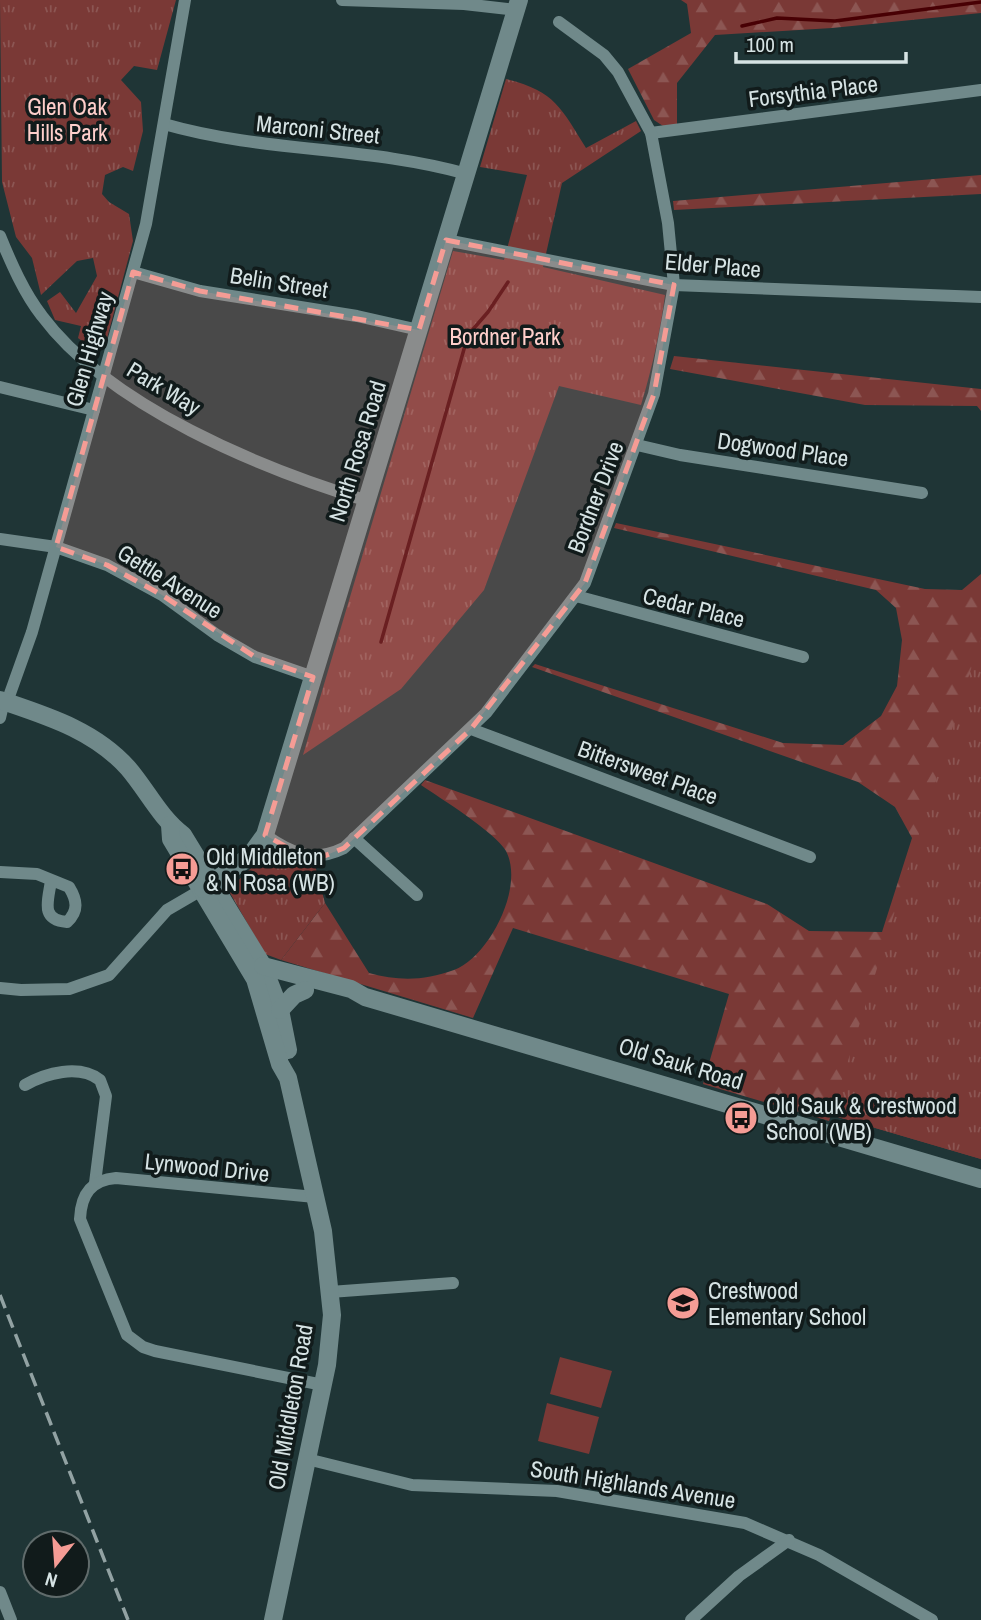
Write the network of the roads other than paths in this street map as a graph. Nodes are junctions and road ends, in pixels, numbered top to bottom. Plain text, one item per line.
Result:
1 (185, 0) edge
2 (342, 0) edge
3 (518, 5) edge
4 (559, 22) dead end
5 (981, 90) edge
6 (164, 124) junction
7 (650, 133) junction
8 (467, 174) junction
9 (0, 236) edge
10 (446, 240) junction
11 (133, 272) junction
12 (674, 285) junction
13 (981, 297) edge
14 (418, 330) junction
15 (103, 377) junction
16 (0, 387) edge
17 (94, 410) junction
18 (637, 445) junction
19 (922, 492) dead end
20 (368, 501) junction
21 (0, 539) edge
22 (55, 547) junction
23 (576, 596) junction
24 (803, 657) dead end
25 (313, 677) junction
26 (3, 705) edge
27 (471, 729) junction
28 (265, 835) junction
29 (354, 838) junction
30 (810, 857) dead end
31 (0, 872) edge
32 (51, 881) dead end
33 (208, 885) junction
34 (417, 895) dead end
35 (263, 975) junction
36 (0, 988) edge
37 (305, 990) junction
38 (365, 996) junction
39 (280, 1010) junction
40 (288, 1078) junction
41 (25, 1085) dead end
42 (981, 1180) edge
43 (96, 1183) junction
44 (315, 1197) junction
45 (453, 1283) dead end
46 (330, 1292) junction
47 (323, 1385) junction
48 (307, 1460) junction
49 (789, 1540) junction
50 (0, 1592) edge
51 (11, 1620) edge
52 (273, 1620) edge
53 (691, 1620) edge
54 (932, 1620) edge

1 - 6 street, Glen Highway
2 - 3 street
3 - 8 street, North Rosa Road
4 - 7 street, Bordner Drive
5 - 7 street, Forsythia Place
6 - 8 street, Marconi Street
6 - 11 street, Glen Highway
7 - 12 street, Bordner Drive
8 - 10 street, North Rosa Road
9 - 15 street, Park Way
10 - 12 street, Elder Place
10 - 14 street, North Rosa Road
11 - 14 street, Belin Street
11 - 15 street, Glen Highway
12 - 13 street, Elder Place
12 - 18 street, Bordner Drive
14 - 20 street, North Rosa Road
15 - 17 street, Glen Highway
15 - 20 street, Park Way
16 - 17 street
17 - 22 street, Glen Highway
18 - 19 street, Dogwood Place
18 - 23 street, Bordner Drive
20 - 25 street, North Rosa Road
21 - 22 street, Gettle Avenue
22 - 25 street, Gettle Avenue
22 - 26 street, Glen Highway
23 - 24 street, Cedar Place
23 - 27 street, Bordner Drive
25 - 28 street, North Rosa Road
26 - 33 street, Old Middleton Road
27 - 29 street, Bordner Drive
27 - 30 street, Bittersweet Place
28 - 29 street, Bordner Drive
28 - 33 street, North Rosa Road
29 - 34 street
31 - 32 street
33 - 35 street, Old Middleton Road
33 - 36 street
35 - 37 street, Old Sauk Road
35 - 38 street, Old Sauk Road
35 - 39 street, Old Middleton Road
35 - 40 street, Old Middleton Road
37 - 38 street, Old Sauk Road
37 - 39 street
38 - 42 street, Old Sauk Road
39 - 40 street, Old Middleton Road
40 - 44 street, Old Middleton Road
41 - 43 street
43 - 44 street, Lynwood Drive
43 - 47 street
44 - 46 street, Old Middleton Road
45 - 46 street
46 - 47 street, Old Middleton Road
47 - 48 street, Old Middleton Road
48 - 49 street, South Highlands Avenue
48 - 52 street, Old Middleton Road
49 - 53 street
49 - 54 street, South Highlands Avenue
50 - 51 street

